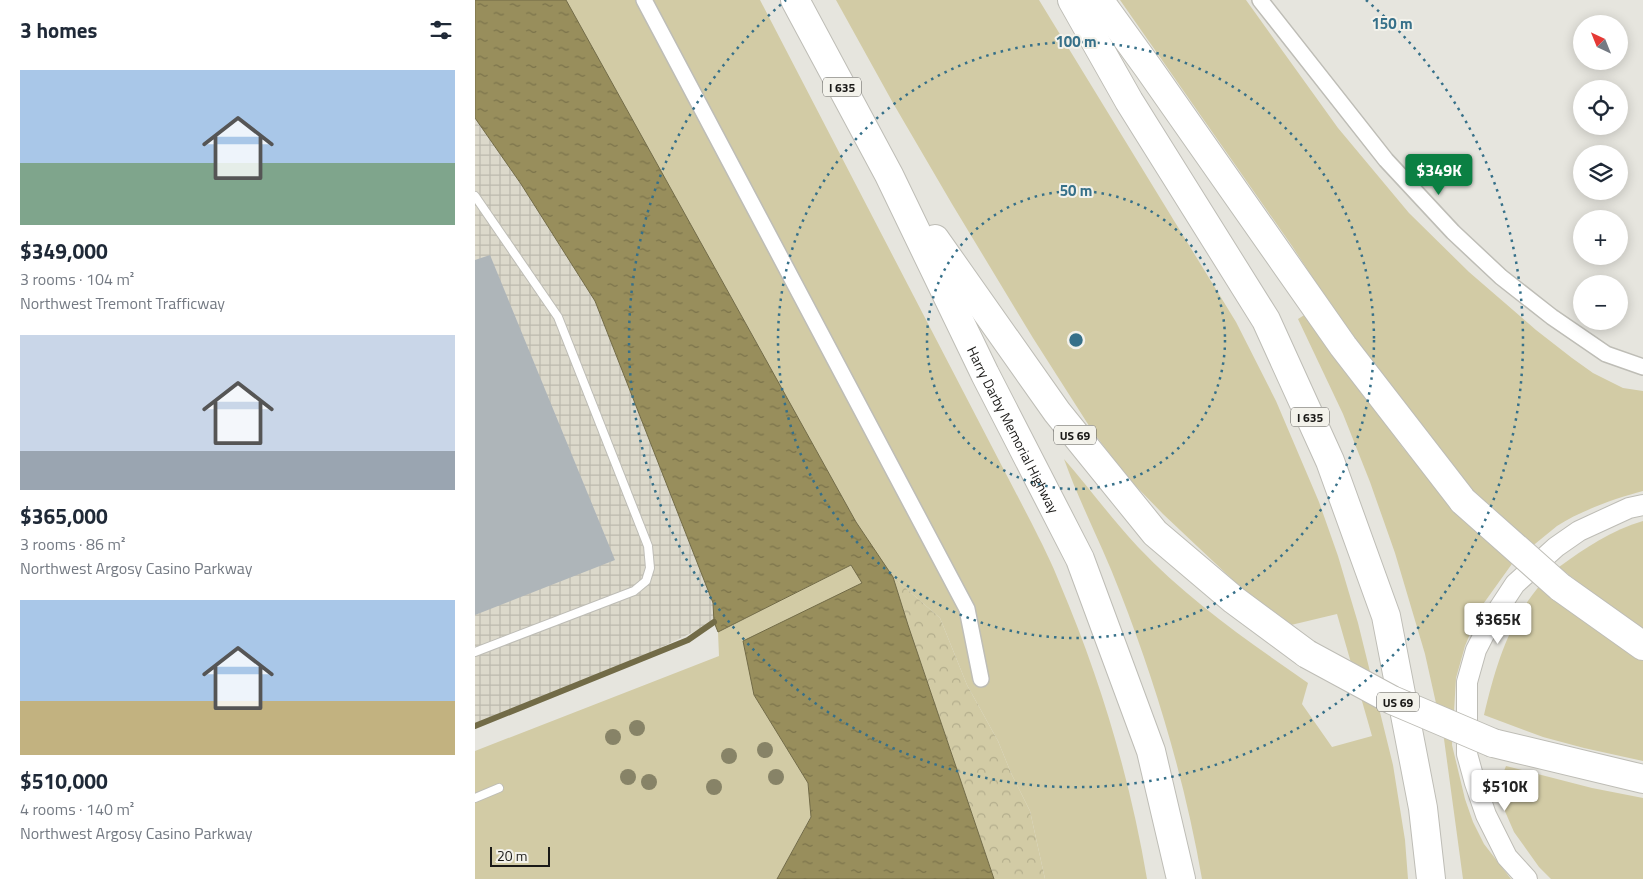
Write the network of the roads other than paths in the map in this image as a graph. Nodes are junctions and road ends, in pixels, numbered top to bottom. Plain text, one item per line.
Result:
1 (644, 0) edge
2 (795, 0) edge
3 (1072, 0) edge
4 (1099, 0) edge
5 (1260, 0) edge
6 (889, 175) junction
7 (475, 196) edge
8 (1643, 367) edge
9 (1643, 505) edge
10 (1643, 646) edge
11 (475, 652) edge
12 (981, 679) dead end
13 (1643, 779) edge
14 (499, 788) dead end
15 (475, 798) edge
16 (1181, 879) edge
17 (1431, 879) edge
18 (1527, 879) edge

1 - 12 street
2 - 6 highway, Harry Darby Memorial Highway / I 635
3 - 17 highway, I 635
4 - 10 highway, bridge
5 - 8 street
6 - 13 highway, US 69, bridge
6 - 16 highway, Harry Darby Memorial Highway / I 635
7 - 11 lane
9 - 18 street
14 - 15 lane

